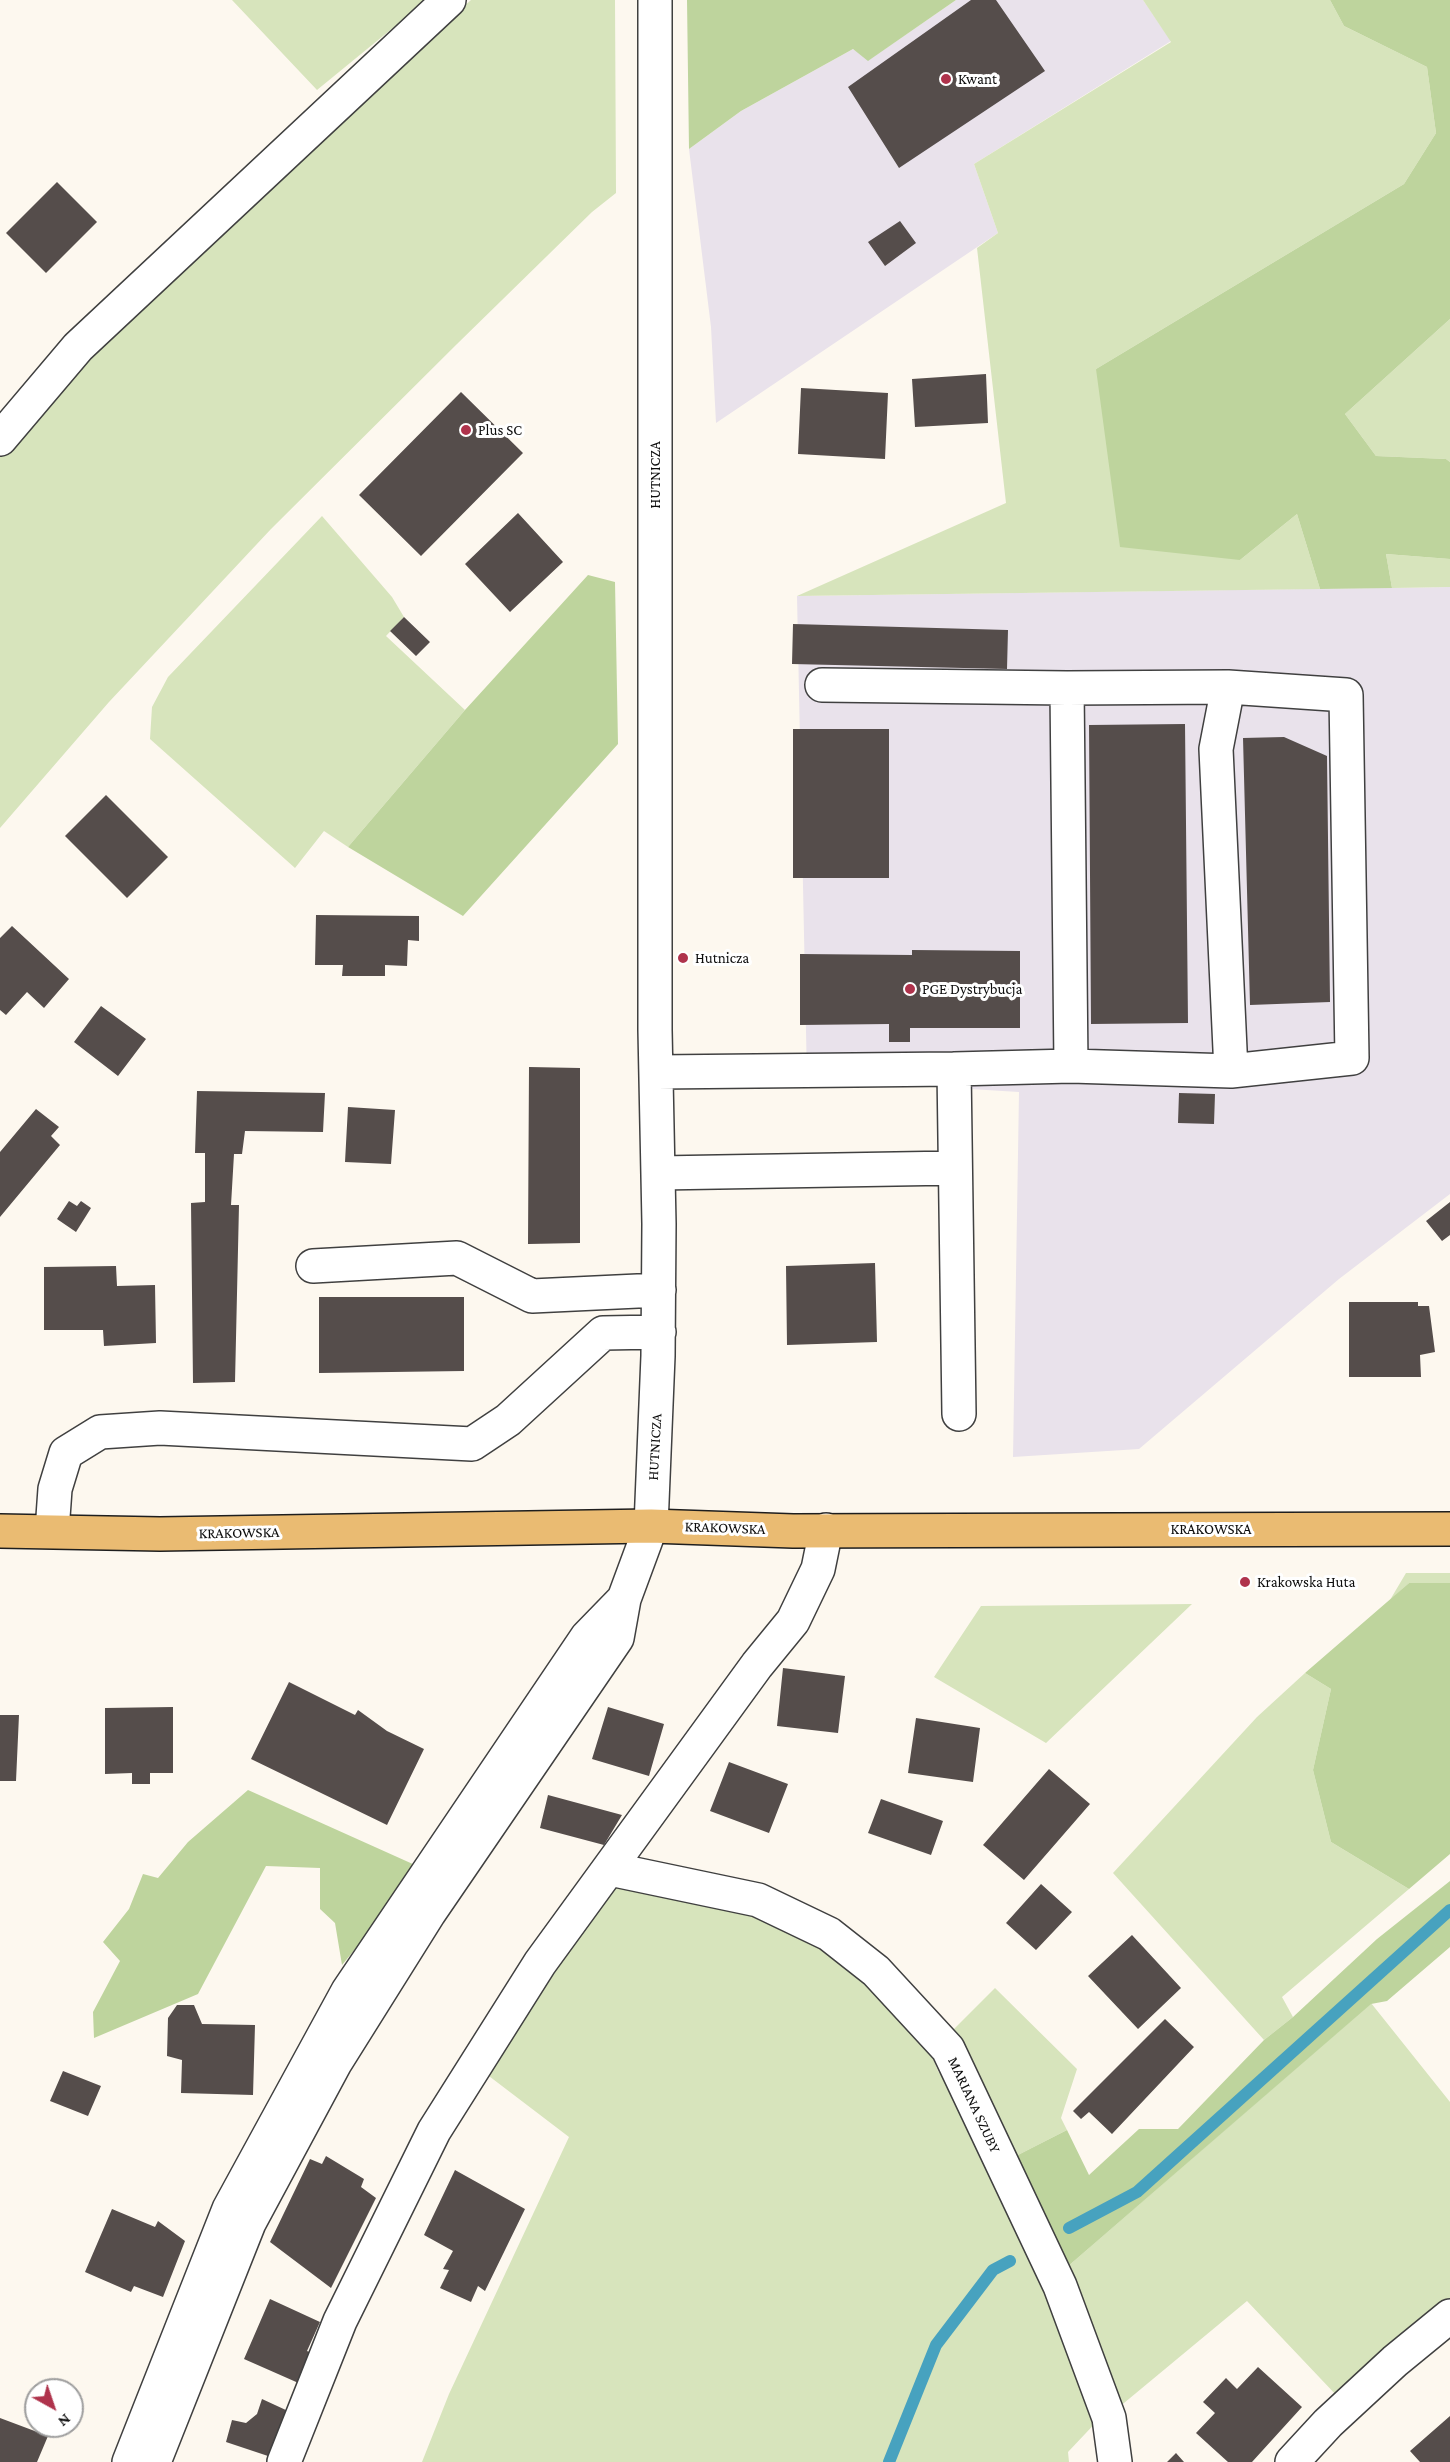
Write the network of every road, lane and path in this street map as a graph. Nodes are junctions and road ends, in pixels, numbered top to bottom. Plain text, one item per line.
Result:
1 (449, 0) edge
2 (655, 0) edge
3 (0, 439) edge
4 (822, 685) dead end
5 (1228, 687) junction
6 (1067, 688) junction
7 (1071, 1066) junction
8 (954, 1069) junction
9 (1230, 1071) junction
10 (657, 1072) junction
11 (955, 1168) junction
12 (659, 1173) junction
13 (313, 1266) dead end
14 (659, 1290) junction
15 (659, 1332) junction
16 (959, 1414) dead end
17 (651, 1526) junction
18 (1450, 1529) edge
19 (826, 1530) junction
20 (0, 1531) edge
21 (52, 1531) junction
22 (624, 1599) junction
23 (610, 1869) junction
24 (1450, 2316) edge
25 (129, 2462) edge
26 (154, 2462) edge
27 (284, 2462) edge
28 (1115, 2462) edge
29 (1292, 2462) edge

1 - 3 street
2 - 10 street, HUTNICZA
4 - 6 street
5 - 6 street
5 - 9 street
5 - 9 street
6 - 7 street
7 - 8 street
7 - 9 street
8 - 10 street
8 - 11 street
10 - 12 street, HUTNICZA
11 - 12 street
11 - 16 street
12 - 14 street, HUTNICZA
13 - 14 street
14 - 15 street, HUTNICZA
15 - 17 street, HUTNICZA
15 - 21 street
17 - 19 main road, KRAKOWSKA
17 - 21 main road, KRAKOWSKA
17 - 22 street, HUTNICZA
18 - 19 main road, KRAKOWSKA
19 - 23 street
20 - 21 main road, KRAKOWSKA
22 - 25 street
22 - 26 street
23 - 27 street
23 - 28 street, MARIANA SZUBY
24 - 29 street

